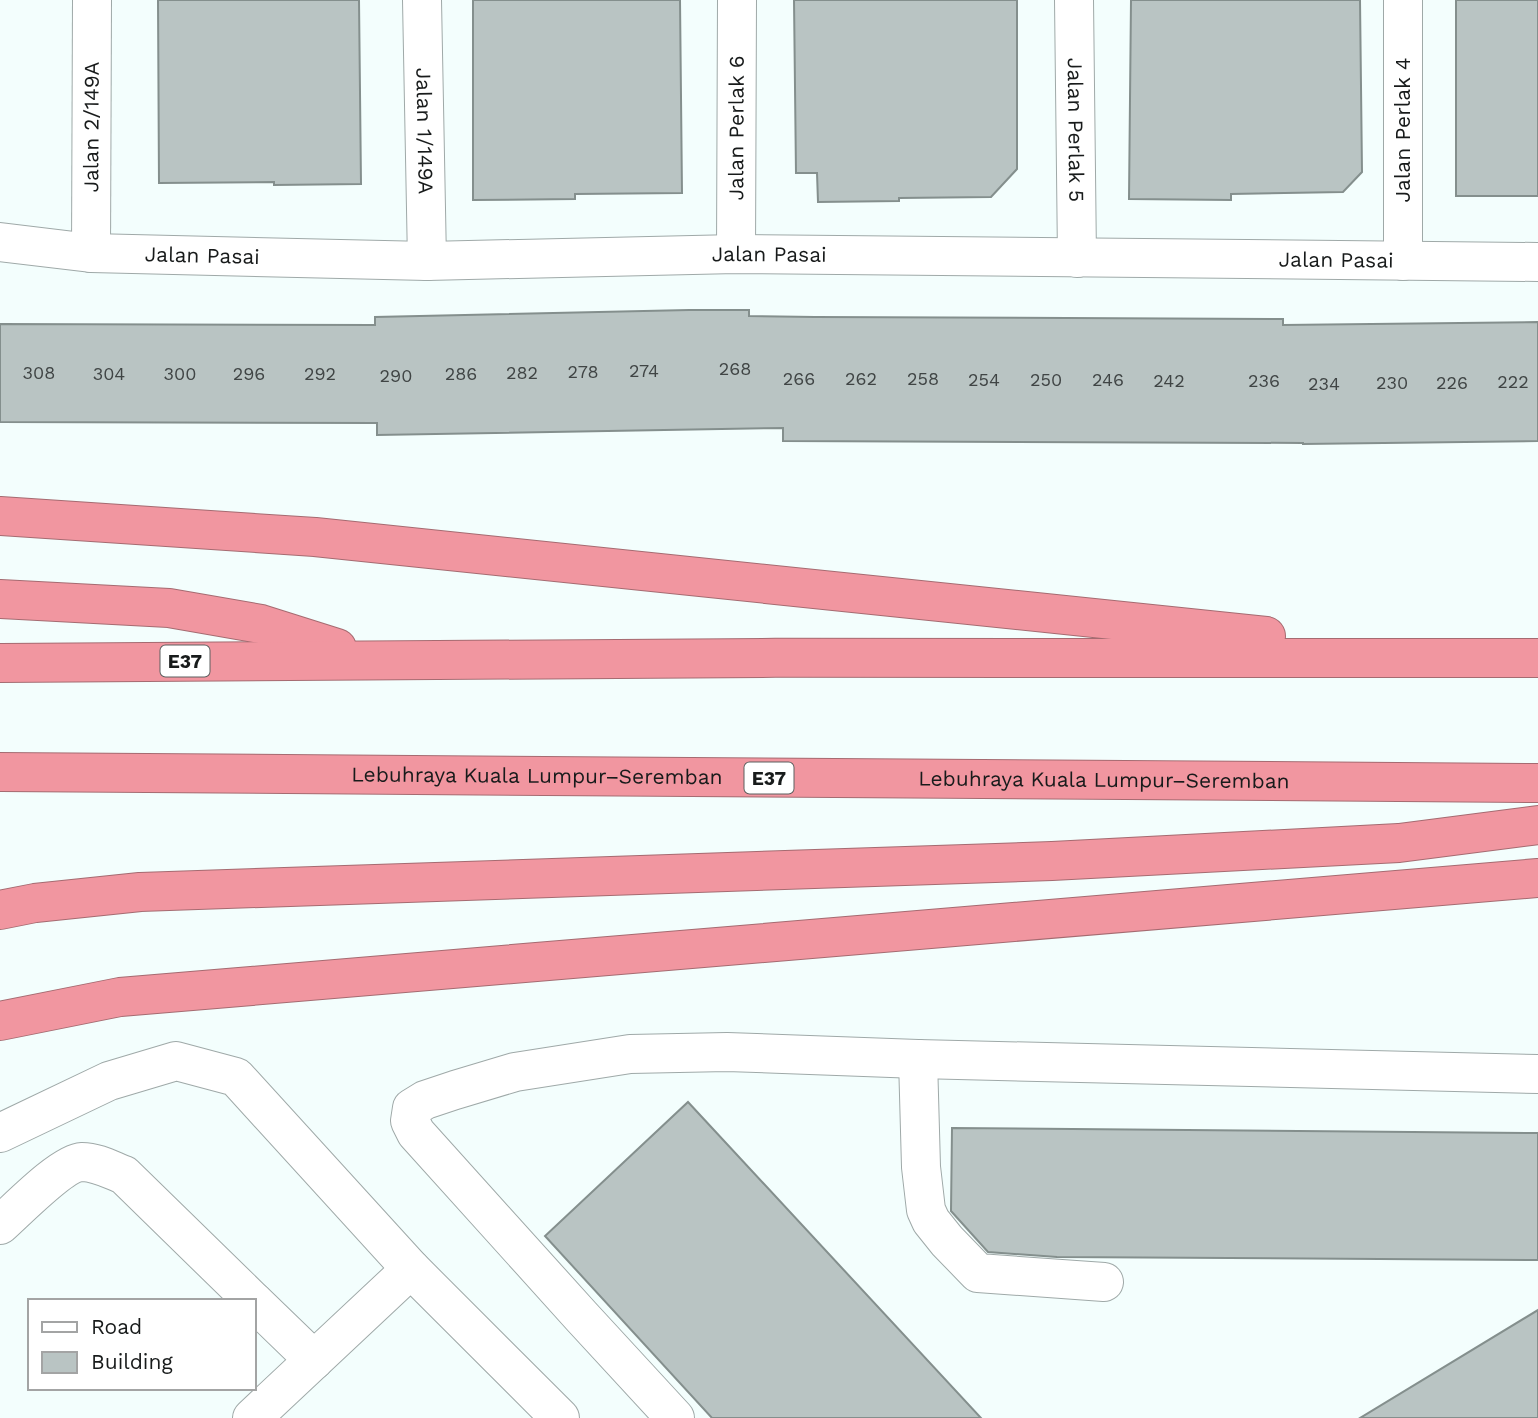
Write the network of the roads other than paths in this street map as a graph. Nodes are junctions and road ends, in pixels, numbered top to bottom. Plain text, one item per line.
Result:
1 (92, 0) edge
2 (422, 0) edge
3 (737, 0) edge
4 (1074, 0) edge
5 (1403, 0) edge
6 (0, 242) edge
7 (92, 253) junction
8 (736, 254) junction
9 (1077, 258) junction
10 (427, 261) junction
11 (1404, 261) junction
12 (1538, 262) edge
13 (0, 516) edge
14 (0, 599) edge
15 (1480, 658) junction
16 (1538, 658) edge
17 (369, 659) junction
18 (0, 663) edge
19 (0, 772) edge
20 (1538, 783) edge
21 (1538, 825) edge
22 (1538, 878) edge
23 (0, 910) edge
24 (0, 1021) edge
25 (918, 1059) junction
26 (1538, 1074) edge
27 (0, 1133) edge
28 (0, 1225) edge
29 (411, 1269) junction
30 (1104, 1282) dead end
31 (251, 1299) edge
32 (256, 1304) edge
33 (314, 1360) junction
34 (252, 1418) edge
35 (560, 1418) edge
36 (675, 1418) edge

1 - 7 street, Jalan 2/149A
2 - 10 street, Jalan 1/149A
3 - 8 street, Jalan Perlak 6
4 - 9 street, Jalan Perlak 5
5 - 11 street, Jalan Perlak 4
6 - 7 street, Jalan Pasai
7 - 10 street, Jalan Pasai
8 - 9 street, Jalan Pasai
8 - 10 street, Jalan Pasai
9 - 11 street, Jalan Pasai
11 - 12 street, Jalan Pasai
13 - 15 highway
14 - 17 highway
15 - 16 highway, E37
15 - 17 highway, E37
17 - 18 highway, E37
19 - 20 highway, Lebuhraya Kuala Lumpur–Seremban / E37
21 - 23 highway
22 - 24 highway
25 - 26 street
25 - 30 street
25 - 36 street
27 - 29 street
28 - 31 street
29 - 33 street
29 - 35 street
32 - 33 street
33 - 34 street

